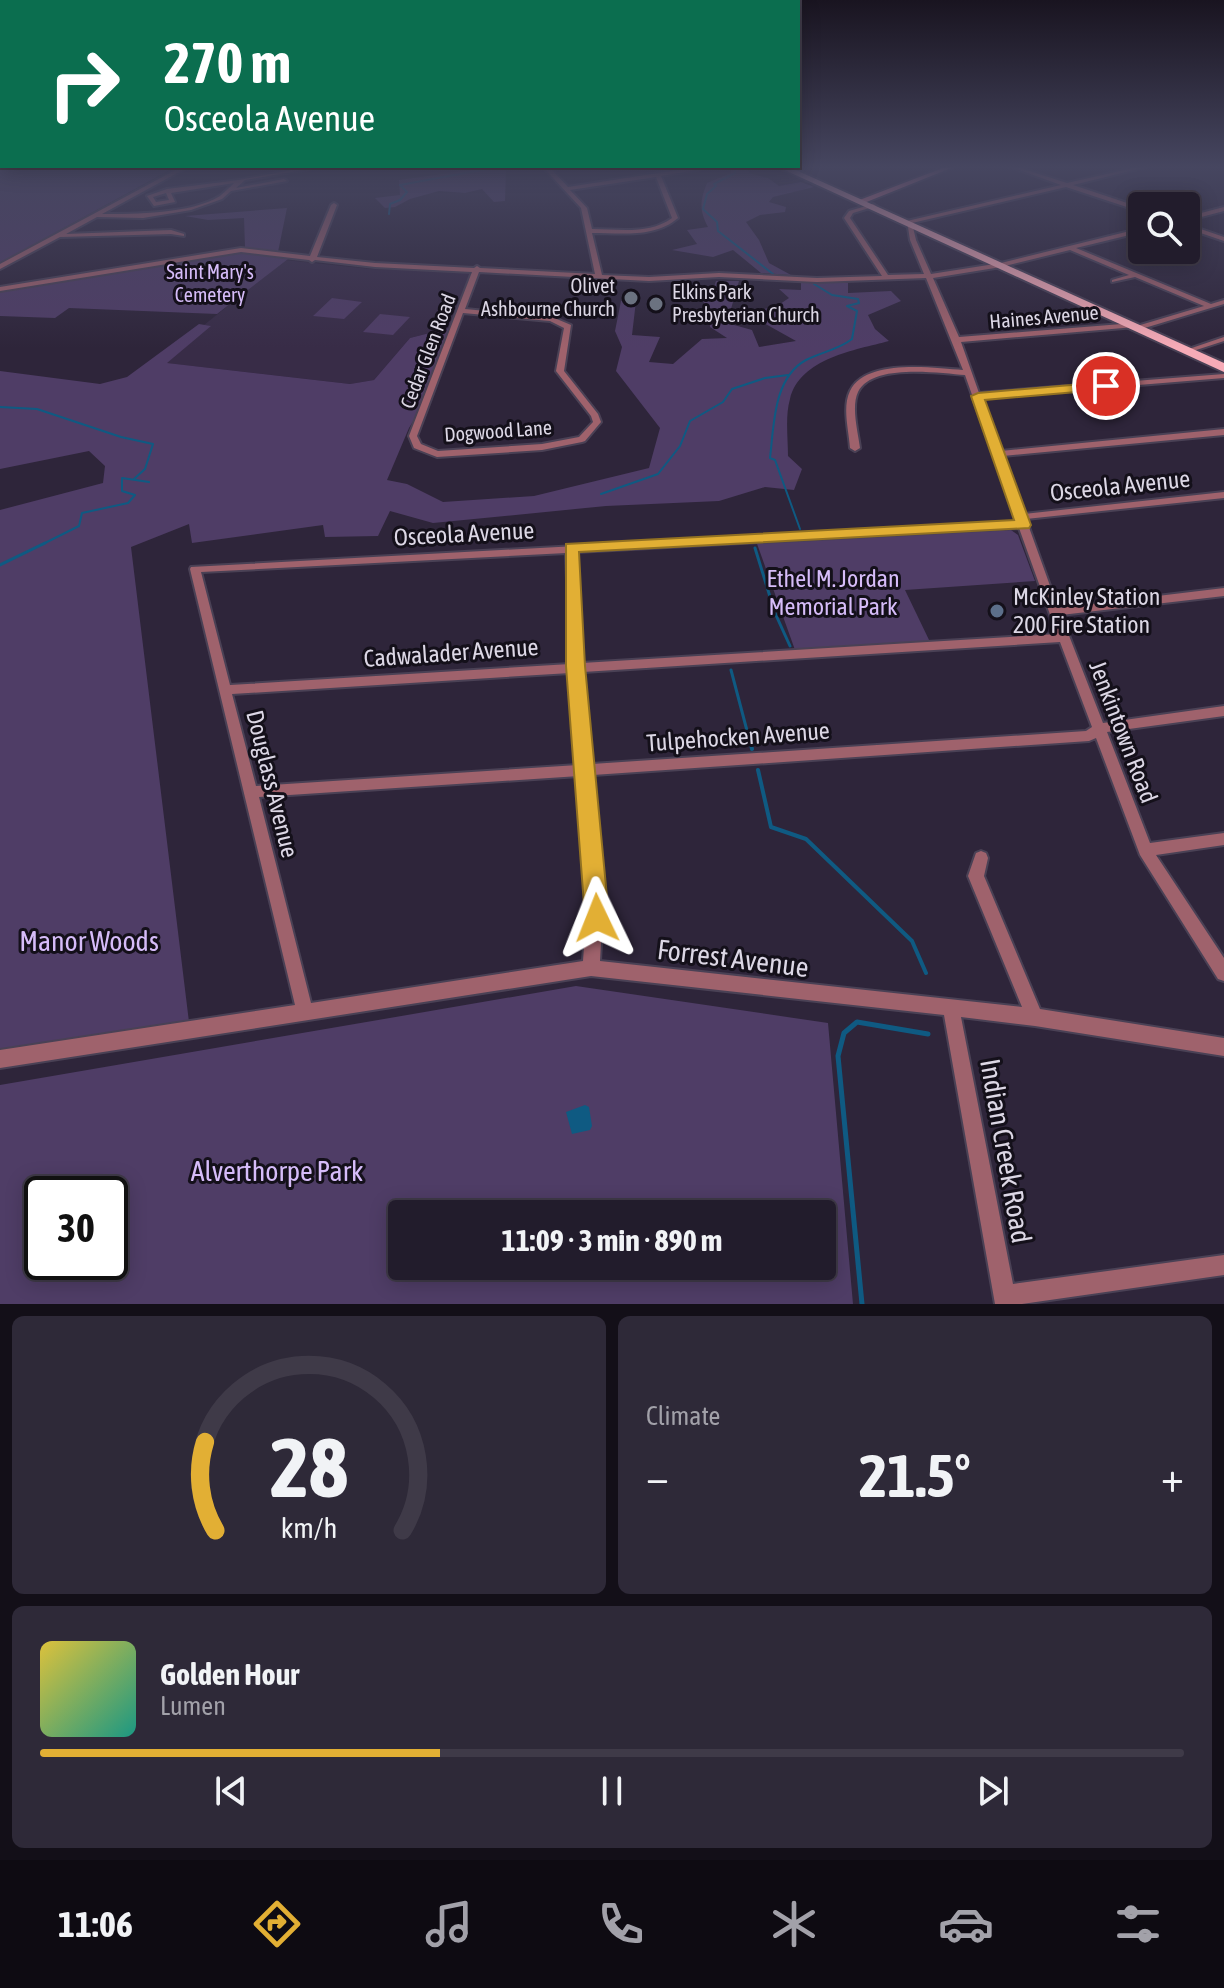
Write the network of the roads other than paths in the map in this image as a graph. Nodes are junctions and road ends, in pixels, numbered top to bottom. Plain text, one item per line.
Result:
1 (77, 227) edge
2 (325, 227) edge
3 (589, 227) edge
4 (662, 227) edge
5 (853, 227) edge
6 (910, 227) edge
7 (919, 227) edge
8 (590, 231) junction
9 (1200, 231) edge
10 (1128, 233) edge
11 (182, 235) dead end
12 (59, 236) junction
13 (1224, 239) edge
14 (1068, 247) junction
15 (312, 260) junction
16 (1001, 265) junction
17 (0, 267) edge
18 (477, 268) junction
19 (1135, 275) junction
20 (930, 276) junction
21 (599, 277) junction
22 (886, 277) junction
23 (1114, 281) dead end
24 (0, 289) edge
25 (1224, 302) edge
26 (1211, 306) junction
27 (461, 311) junction
28 (1136, 326) junction
29 (1224, 339) edge
30 (956, 340) junction
31 (1187, 351) junction
32 (1224, 368) edge
33 (968, 373) junction
34 (1224, 376) edge
35 (978, 396) junction
36 (1224, 432) edge
37 (417, 446) joint
38 (855, 448) dead end
39 (999, 454) junction
40 (1224, 495) edge
41 (1022, 521) junction
42 (571, 548) junction
43 (195, 569) joint
44 (1224, 592) edge
45 (1055, 612) junction
46 (1064, 638) junction
47 (576, 666) junction
48 (225, 690) junction
49 (1224, 711) edge
50 (1100, 728) junction
51 (584, 770) junction
52 (253, 792) junction
53 (1224, 839) edge
54 (1145, 850) junction
55 (981, 858) dead end
56 (591, 968) junction
57 (1224, 973) edge
58 (951, 1008) junction
59 (305, 1011) junction
60 (1035, 1017) junction
61 (1224, 1047) edge
62 (0, 1059) edge
63 (1224, 1265) edge
64 (1005, 1300) edge

1 - 12 street
2 - 15 street
3 - 8 street
4 - 8 street
5 - 22 street
6 - 20 street, Jenkintown Road
7 - 16 main road
8 - 21 street
9 - 13 street
10 - 14 street
11 - 12 street
12 - 17 street
14 - 16 street
14 - 19 street
15 - 18 street
15 - 24 street
16 - 20 street
16 - 28 main road
18 - 21 street
18 - 27 street, Cedar Glen Road
19 - 23 street
19 - 26 street
20 - 22 street
20 - 30 street, Jenkintown Road
21 - 22 street
25 - 26 street, Haines Avenue
26 - 28 street, Haines Avenue
27 - 37 street, Cedar Glen Road
27 - 37 street, Dogwood Lane
28 - 30 street, Haines Avenue
28 - 31 main road
29 - 31 street
30 - 33 street, Jenkintown Road
31 - 32 main road
33 - 35 street, Jenkintown Road
33 - 38 street
34 - 35 street
35 - 39 street, Jenkintown Road
36 - 39 street
39 - 41 street, Jenkintown Road
40 - 41 street, Osceola Avenue
41 - 42 street, Osceola Avenue
41 - 45 street, Jenkintown Road
42 - 43 street, Osceola Avenue
42 - 47 street
43 - 48 street, Douglass Avenue
44 - 45 street
45 - 46 street, Jenkintown Road
46 - 47 street, Cadwalader Avenue
46 - 50 street, Jenkintown Road
47 - 48 street, Cadwalader Avenue
47 - 51 street
48 - 52 street, Douglass Avenue
49 - 50 street, Tulpehocken Avenue
50 - 51 street, Tulpehocken Avenue
50 - 54 street, Jenkintown Road
51 - 52 street, Tulpehocken Avenue
51 - 56 street
52 - 59 street, Douglass Avenue
53 - 54 street
54 - 57 street, Jenkintown Road
55 - 60 street
56 - 58 street, Forrest Avenue
56 - 59 street, Forrest Avenue
58 - 60 street, Forrest Avenue
58 - 64 street, Indian Creek Road
59 - 62 street, Forrest Avenue
60 - 61 street, Forrest Avenue
63 - 64 street

